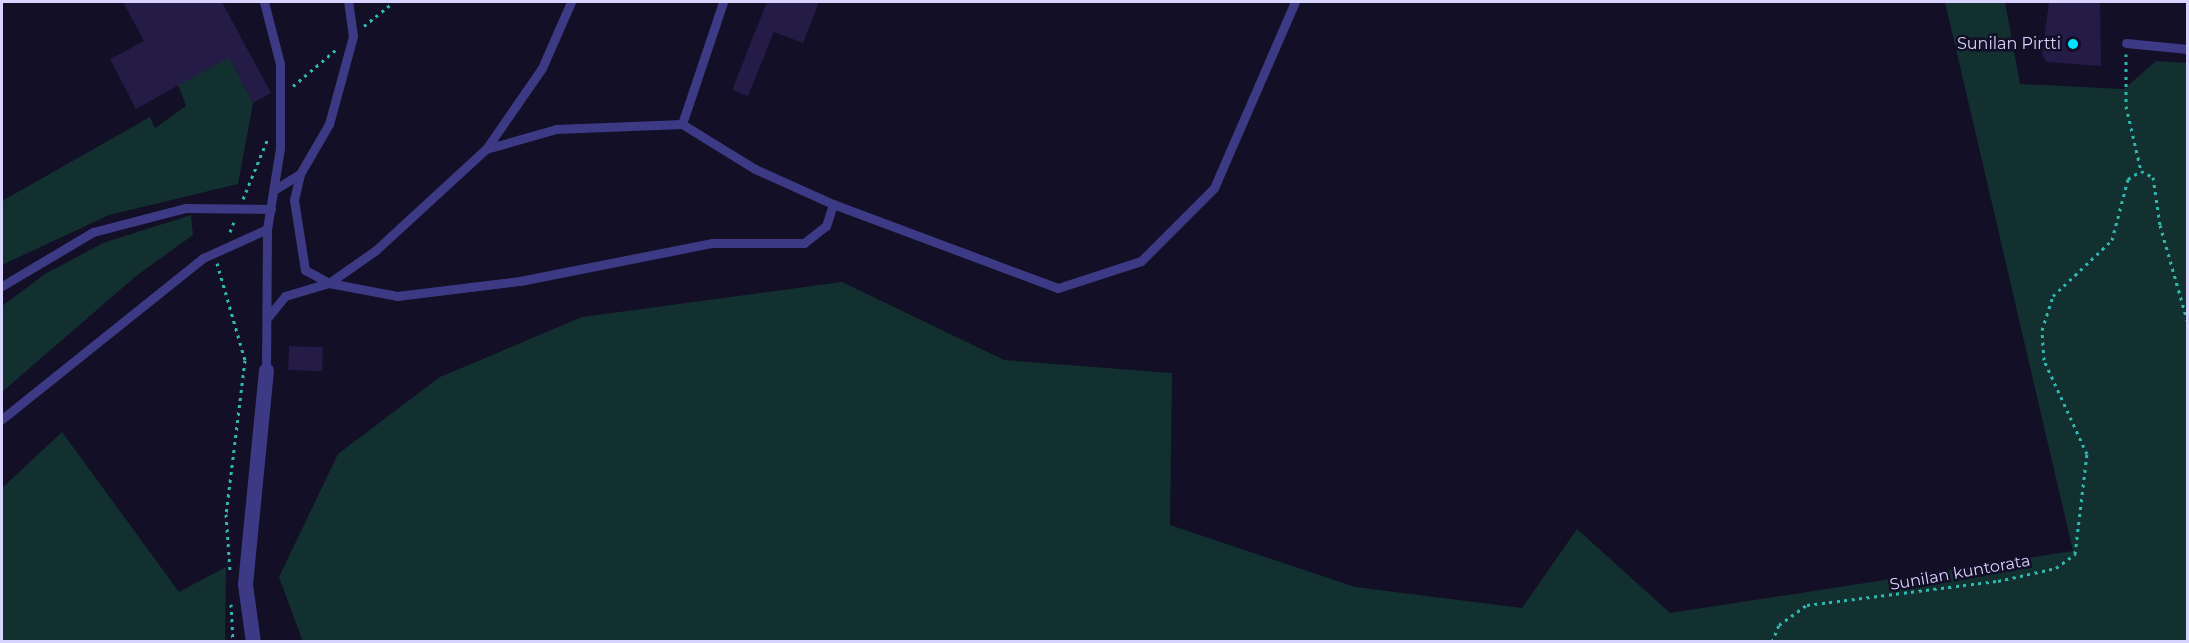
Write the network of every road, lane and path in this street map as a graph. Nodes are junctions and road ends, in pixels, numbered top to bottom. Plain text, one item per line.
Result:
1 (264, 2) edge
2 (348, 2) edge
3 (571, 2) edge
4 (723, 2) edge
5 (1295, 2) edge
6 (2126, 43) joint
7 (2187, 49) edge
8 (682, 124) junction
9 (486, 149) junction
10 (2141, 171) junction
11 (300, 174) junction
12 (274, 190) junction
13 (833, 204) junction
14 (271, 209) junction
15 (267, 229) junction
16 (329, 283) junction
17 (2, 286) edge
18 (268, 317) junction
19 (2187, 322) edge
20 (266, 370) joint
21 (2, 419) edge
22 (253, 642) edge
23 (1772, 642) edge

1 - 12 lane
2 - 11 lane
3 - 9 lane
4 - 8 lane
5 - 13 lane
6 - 7 lane
6 - 10 path
8 - 9 lane
8 - 13 lane
9 - 16 lane
10 - 19 path
10 - 23 path, Sunilan kuntorata
11 - 12 lane
11 - 16 lane
12 - 14 lane
13 - 16 lane
14 - 15 lane
14 - 17 lane
15 - 18 lane
15 - 21 lane
16 - 18 lane
18 - 20 lane
20 - 22 street

